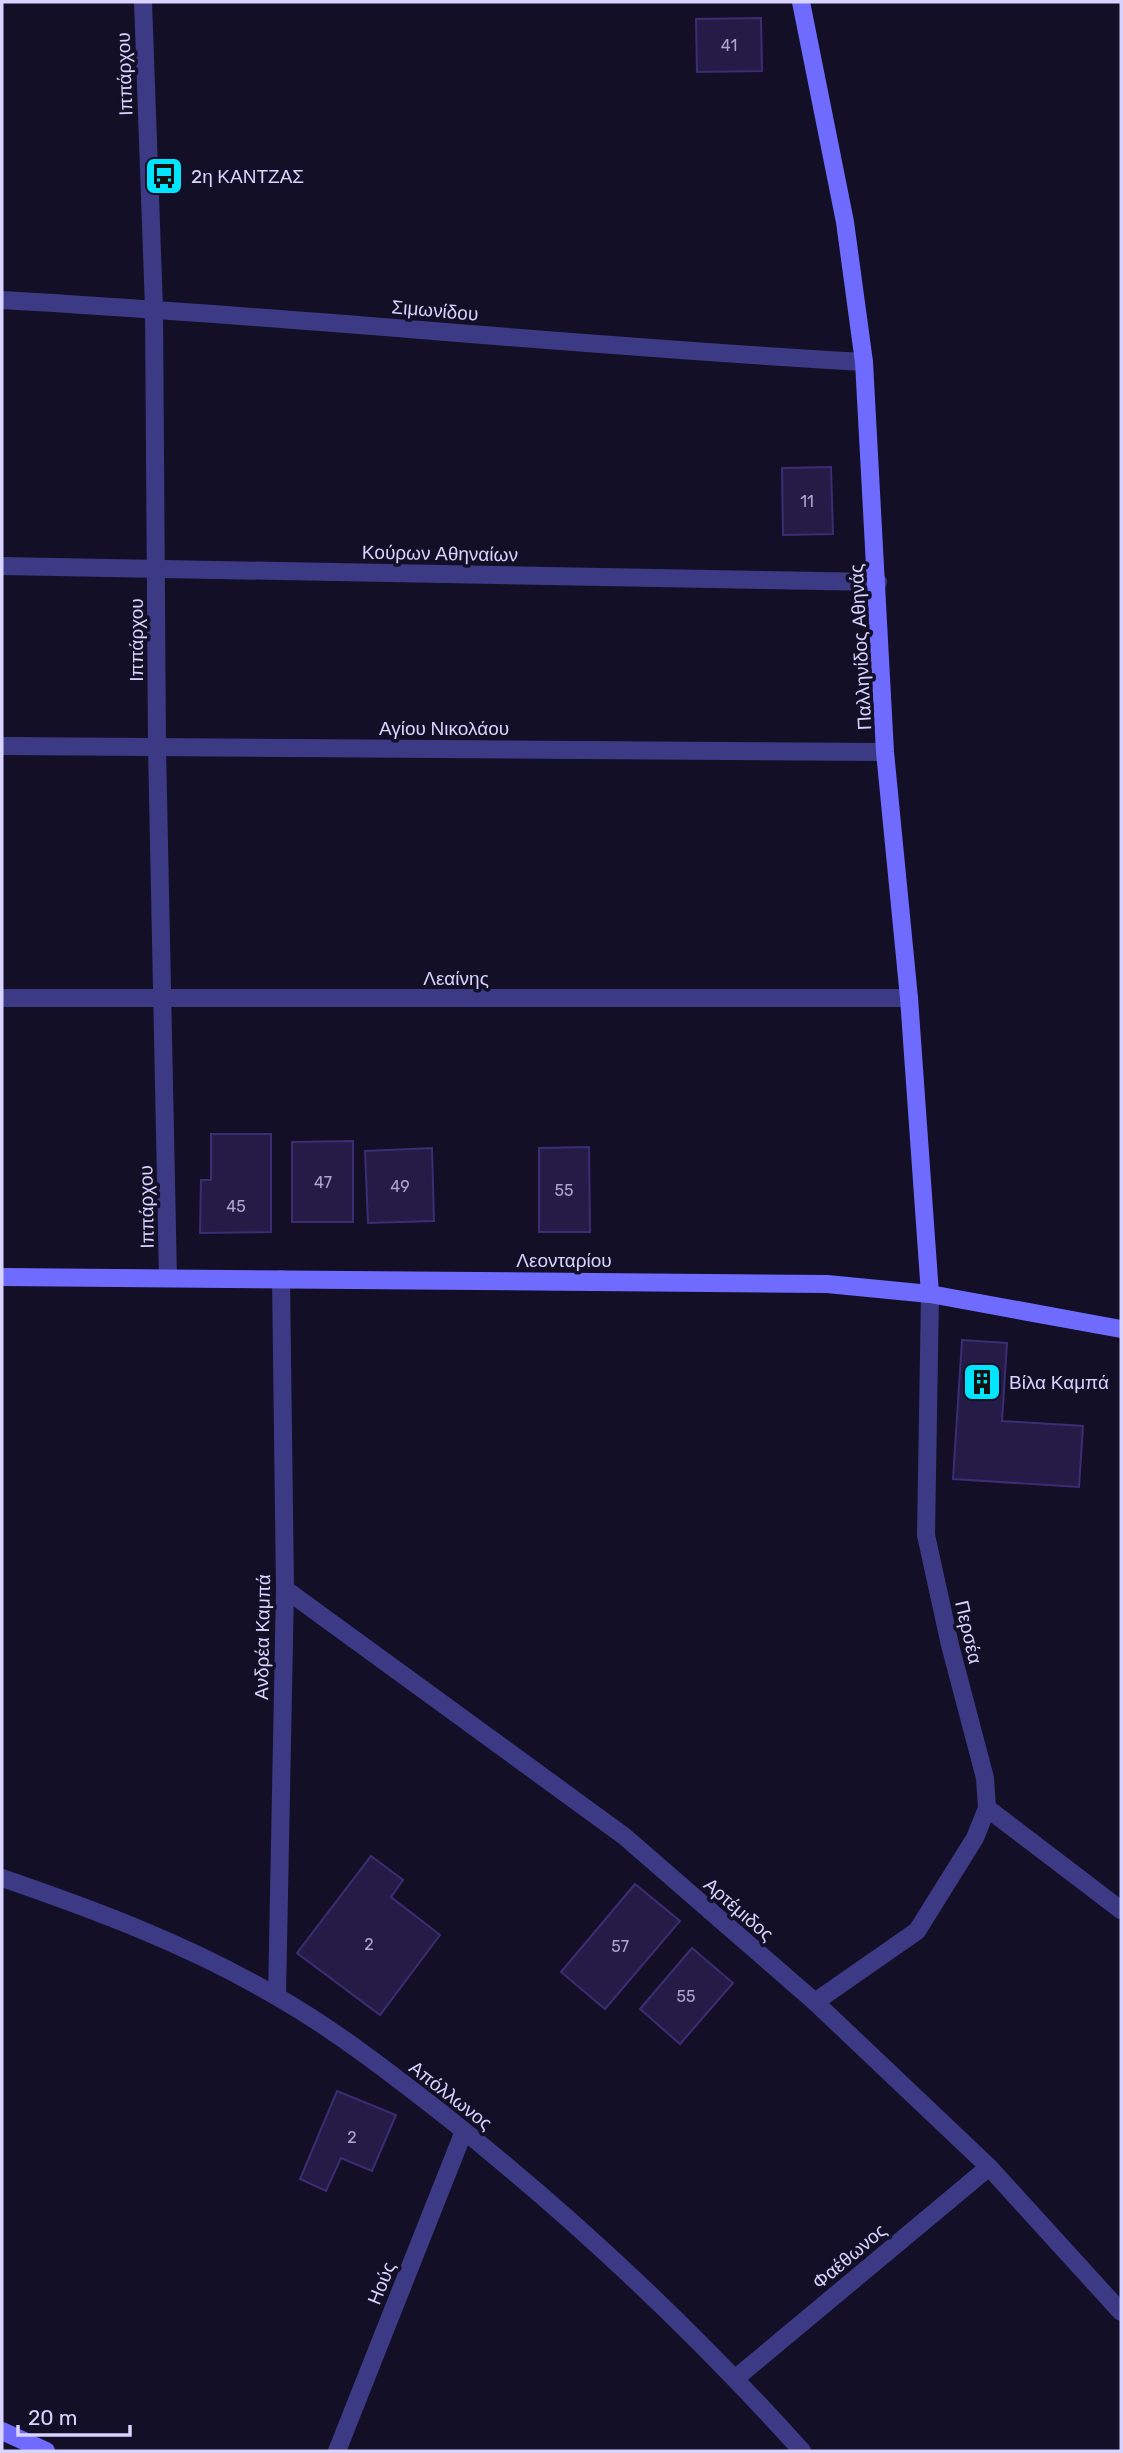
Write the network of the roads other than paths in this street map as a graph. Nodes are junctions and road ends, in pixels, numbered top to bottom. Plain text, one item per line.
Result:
1 (143, 2) edge
2 (801, 2) edge
3 (2, 300) edge
4 (154, 308) junction
5 (864, 362) junction
6 (2, 566) edge
7 (158, 569) junction
8 (878, 582) junction
9 (2, 746) edge
10 (157, 747) junction
11 (886, 752) junction
12 (2, 998) edge
13 (909, 998) junction
14 (163, 999) junction
15 (2, 1277) edge
16 (169, 1278) junction
17 (281, 1279) junction
18 (930, 1294) junction
19 (1121, 1329) edge
20 (285, 1589) junction
21 (987, 1808) junction
22 (2, 1878) edge
23 (1121, 1910) edge
24 (277, 1996) junction
25 (815, 2002) junction
26 (464, 2131) junction
27 (989, 2167) junction
28 (1121, 2312) edge
29 (736, 2378) junction
30 (2, 2431) edge
31 (46, 2451) edge
32 (337, 2451) edge
33 (802, 2451) edge

1 - 4 street, Ιππάρχου
2 - 5 street, Παλληνίδος Αθηνάς
3 - 4 street, Σιμωνίδου
4 - 5 street, Σιμωνίδου
4 - 7 street, Ιππάρχου
5 - 8 street, Παλληνίδος Αθηνάς
6 - 7 street, Κούρων Αθηναίων
7 - 8 street, Κούρων Αθηναίων
7 - 10 street, Ιππάρχου
8 - 11 street, Παλληνίδος Αθηνάς
9 - 10 street, Αγίου Νικολάου
10 - 11 street, Αγίου Νικολάου
10 - 14 street, Ιππάρχου
11 - 13 street, Παλληνίδος Αθηνάς
12 - 14 street, Λεαίνης
13 - 14 street, Λεαίνης
13 - 18 street, Παλληνίδος Αθηνάς
14 - 16 street, Ιππάρχου
15 - 16 street, Λεονταρίου
16 - 17 street, Λεονταρίου
17 - 18 street, Λεονταρίου
17 - 20 street, Ανδρέα Καμπά
18 - 19 street, Λεονταρίου
18 - 21 street, Περσέα
20 - 24 street, Ανδρέα Καμπά
20 - 25 street, Αρτέμιδος
21 - 23 street
21 - 25 street
22 - 24 street, Απόλλωνος
24 - 26 street, Απόλλωνος
25 - 27 street, Αρτέμιδος
26 - 29 street, Απόλλωνος
26 - 32 street, Ηούς
27 - 28 street, Αρτέμιδος
27 - 29 street, Φαέθωνος
29 - 33 street, Απόλλωνος
30 - 31 street

